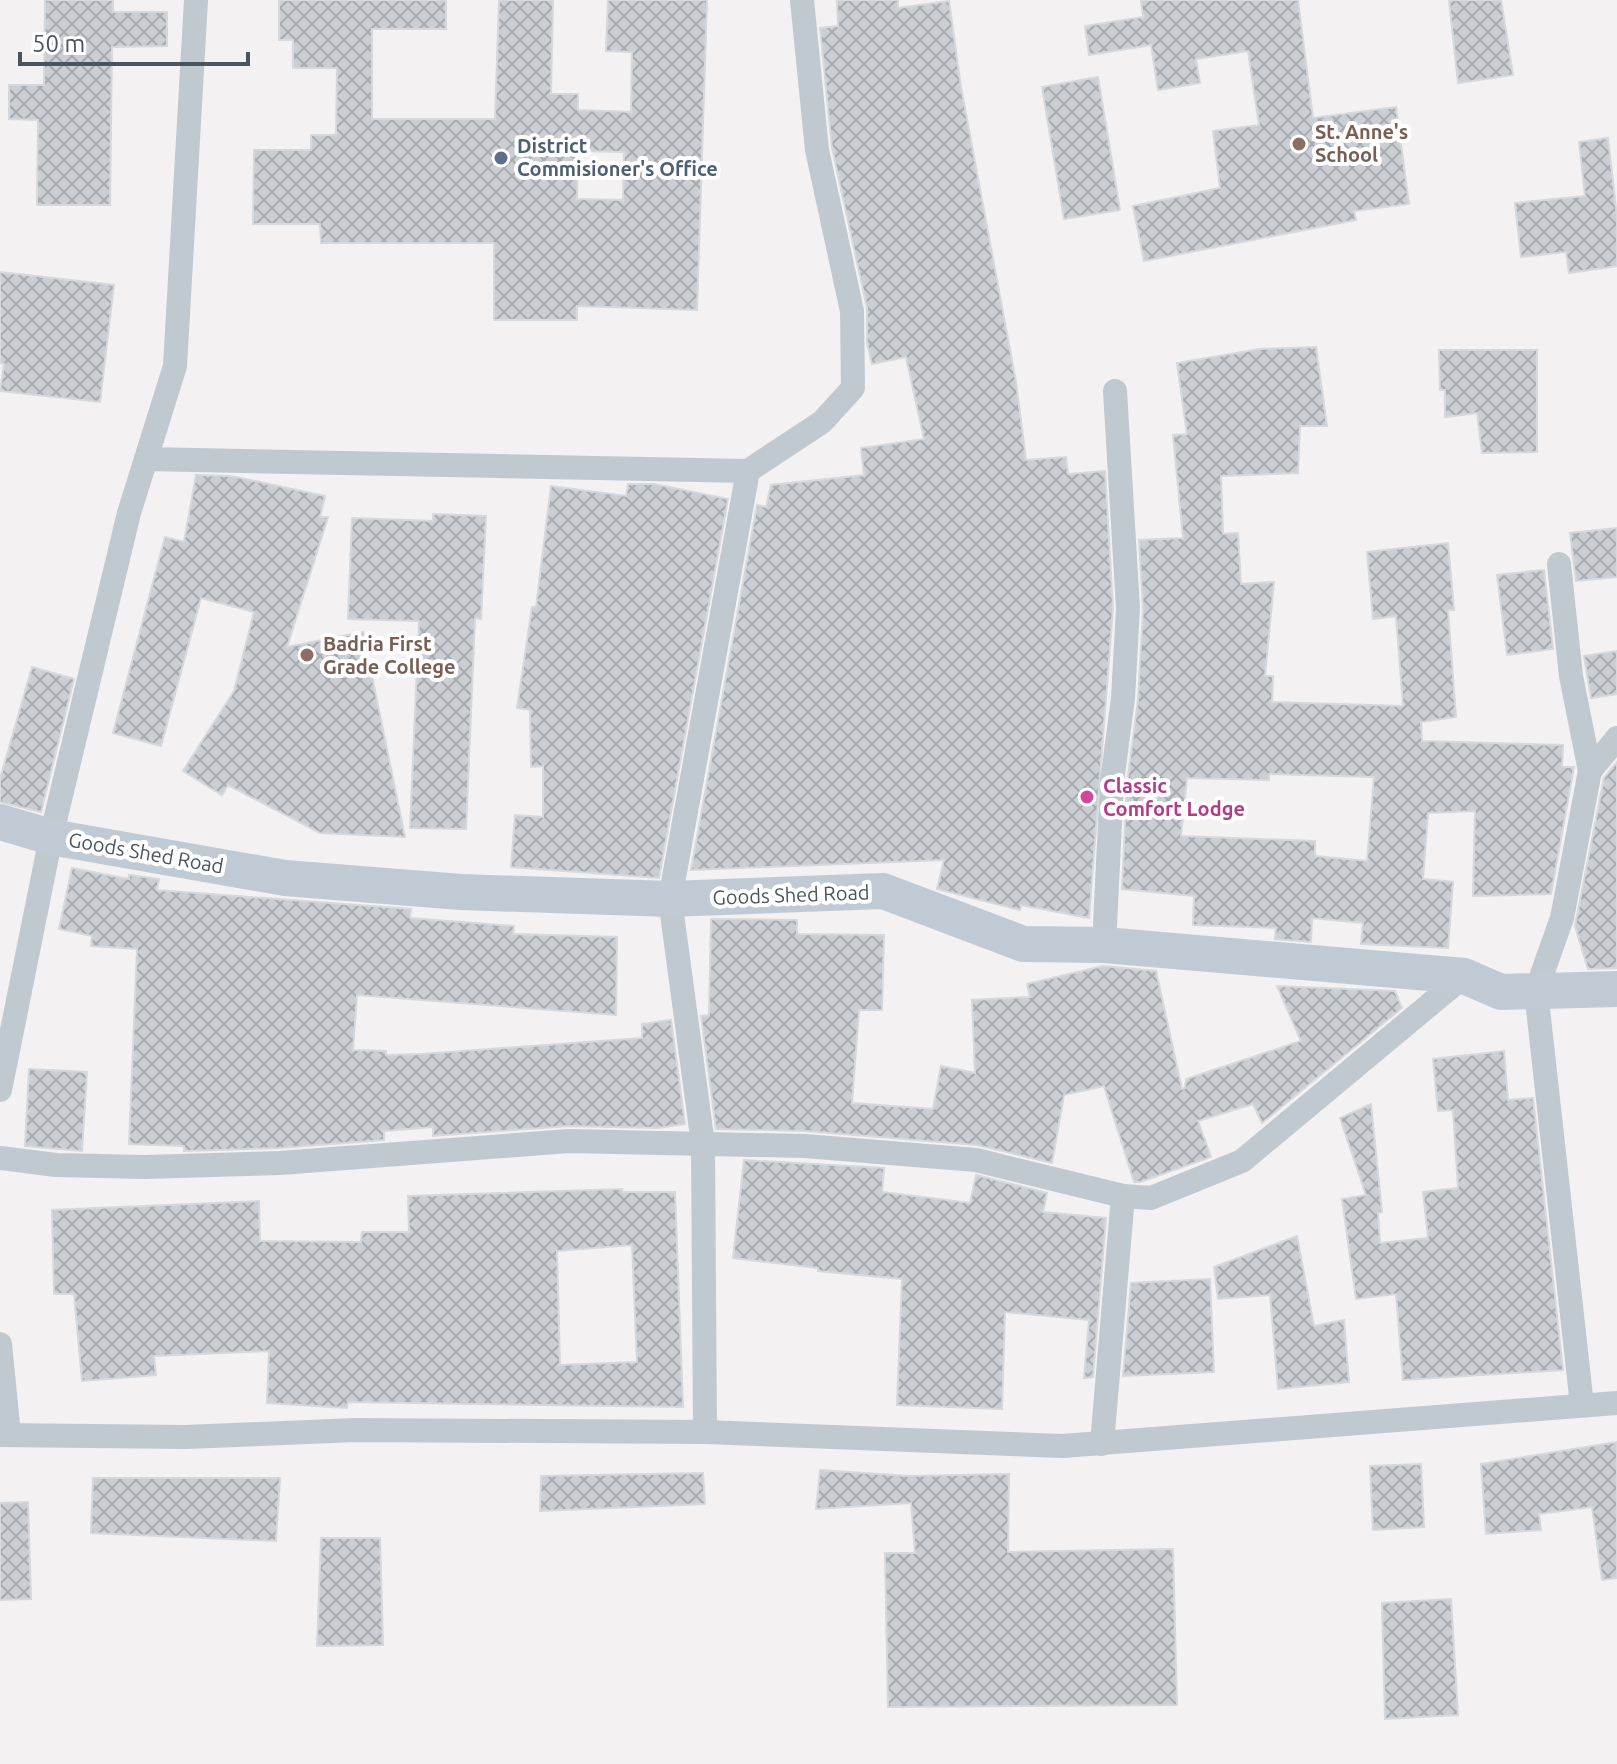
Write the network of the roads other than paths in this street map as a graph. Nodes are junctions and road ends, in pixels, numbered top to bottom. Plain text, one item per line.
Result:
1 (196, 0) edge
2 (802, 0) edge
3 (1115, 391) dead end
4 (146, 459) junction
5 (748, 471) junction
6 (1559, 564) dead end
7 (1617, 738) edge
8 (1590, 771) junction
9 (0, 822) edge
10 (51, 837) junction
11 (670, 899) junction
12 (1104, 945) junction
13 (1464, 976) junction
14 (1617, 989) edge
15 (1536, 991) junction
16 (0, 1090) edge
17 (703, 1144) junction
18 (0, 1158) edge
19 (1123, 1196) junction
20 (0, 1344) edge
21 (1617, 1403) edge
22 (1582, 1405) junction
23 (705, 1432) junction
24 (5, 1435) edge
25 (1102, 1444) junction

1 - 4 street
2 - 5 street
3 - 12 street
4 - 5 street
4 - 10 street
5 - 11 street
6 - 8 street
7 - 8 street
8 - 15 street
9 - 10 street, Goods Shed Road
10 - 11 street, Goods Shed Road
10 - 16 street
11 - 12 street, Goods Shed Road
11 - 17 street
12 - 13 street, Goods Shed Road
13 - 15 street, Goods Shed Road
13 - 19 street
14 - 15 street, Goods Shed Road
15 - 22 street
17 - 18 street
17 - 19 street
17 - 23 street
19 - 25 street
20 - 24 street
21 - 22 street
22 - 25 street
23 - 24 street
23 - 25 street

